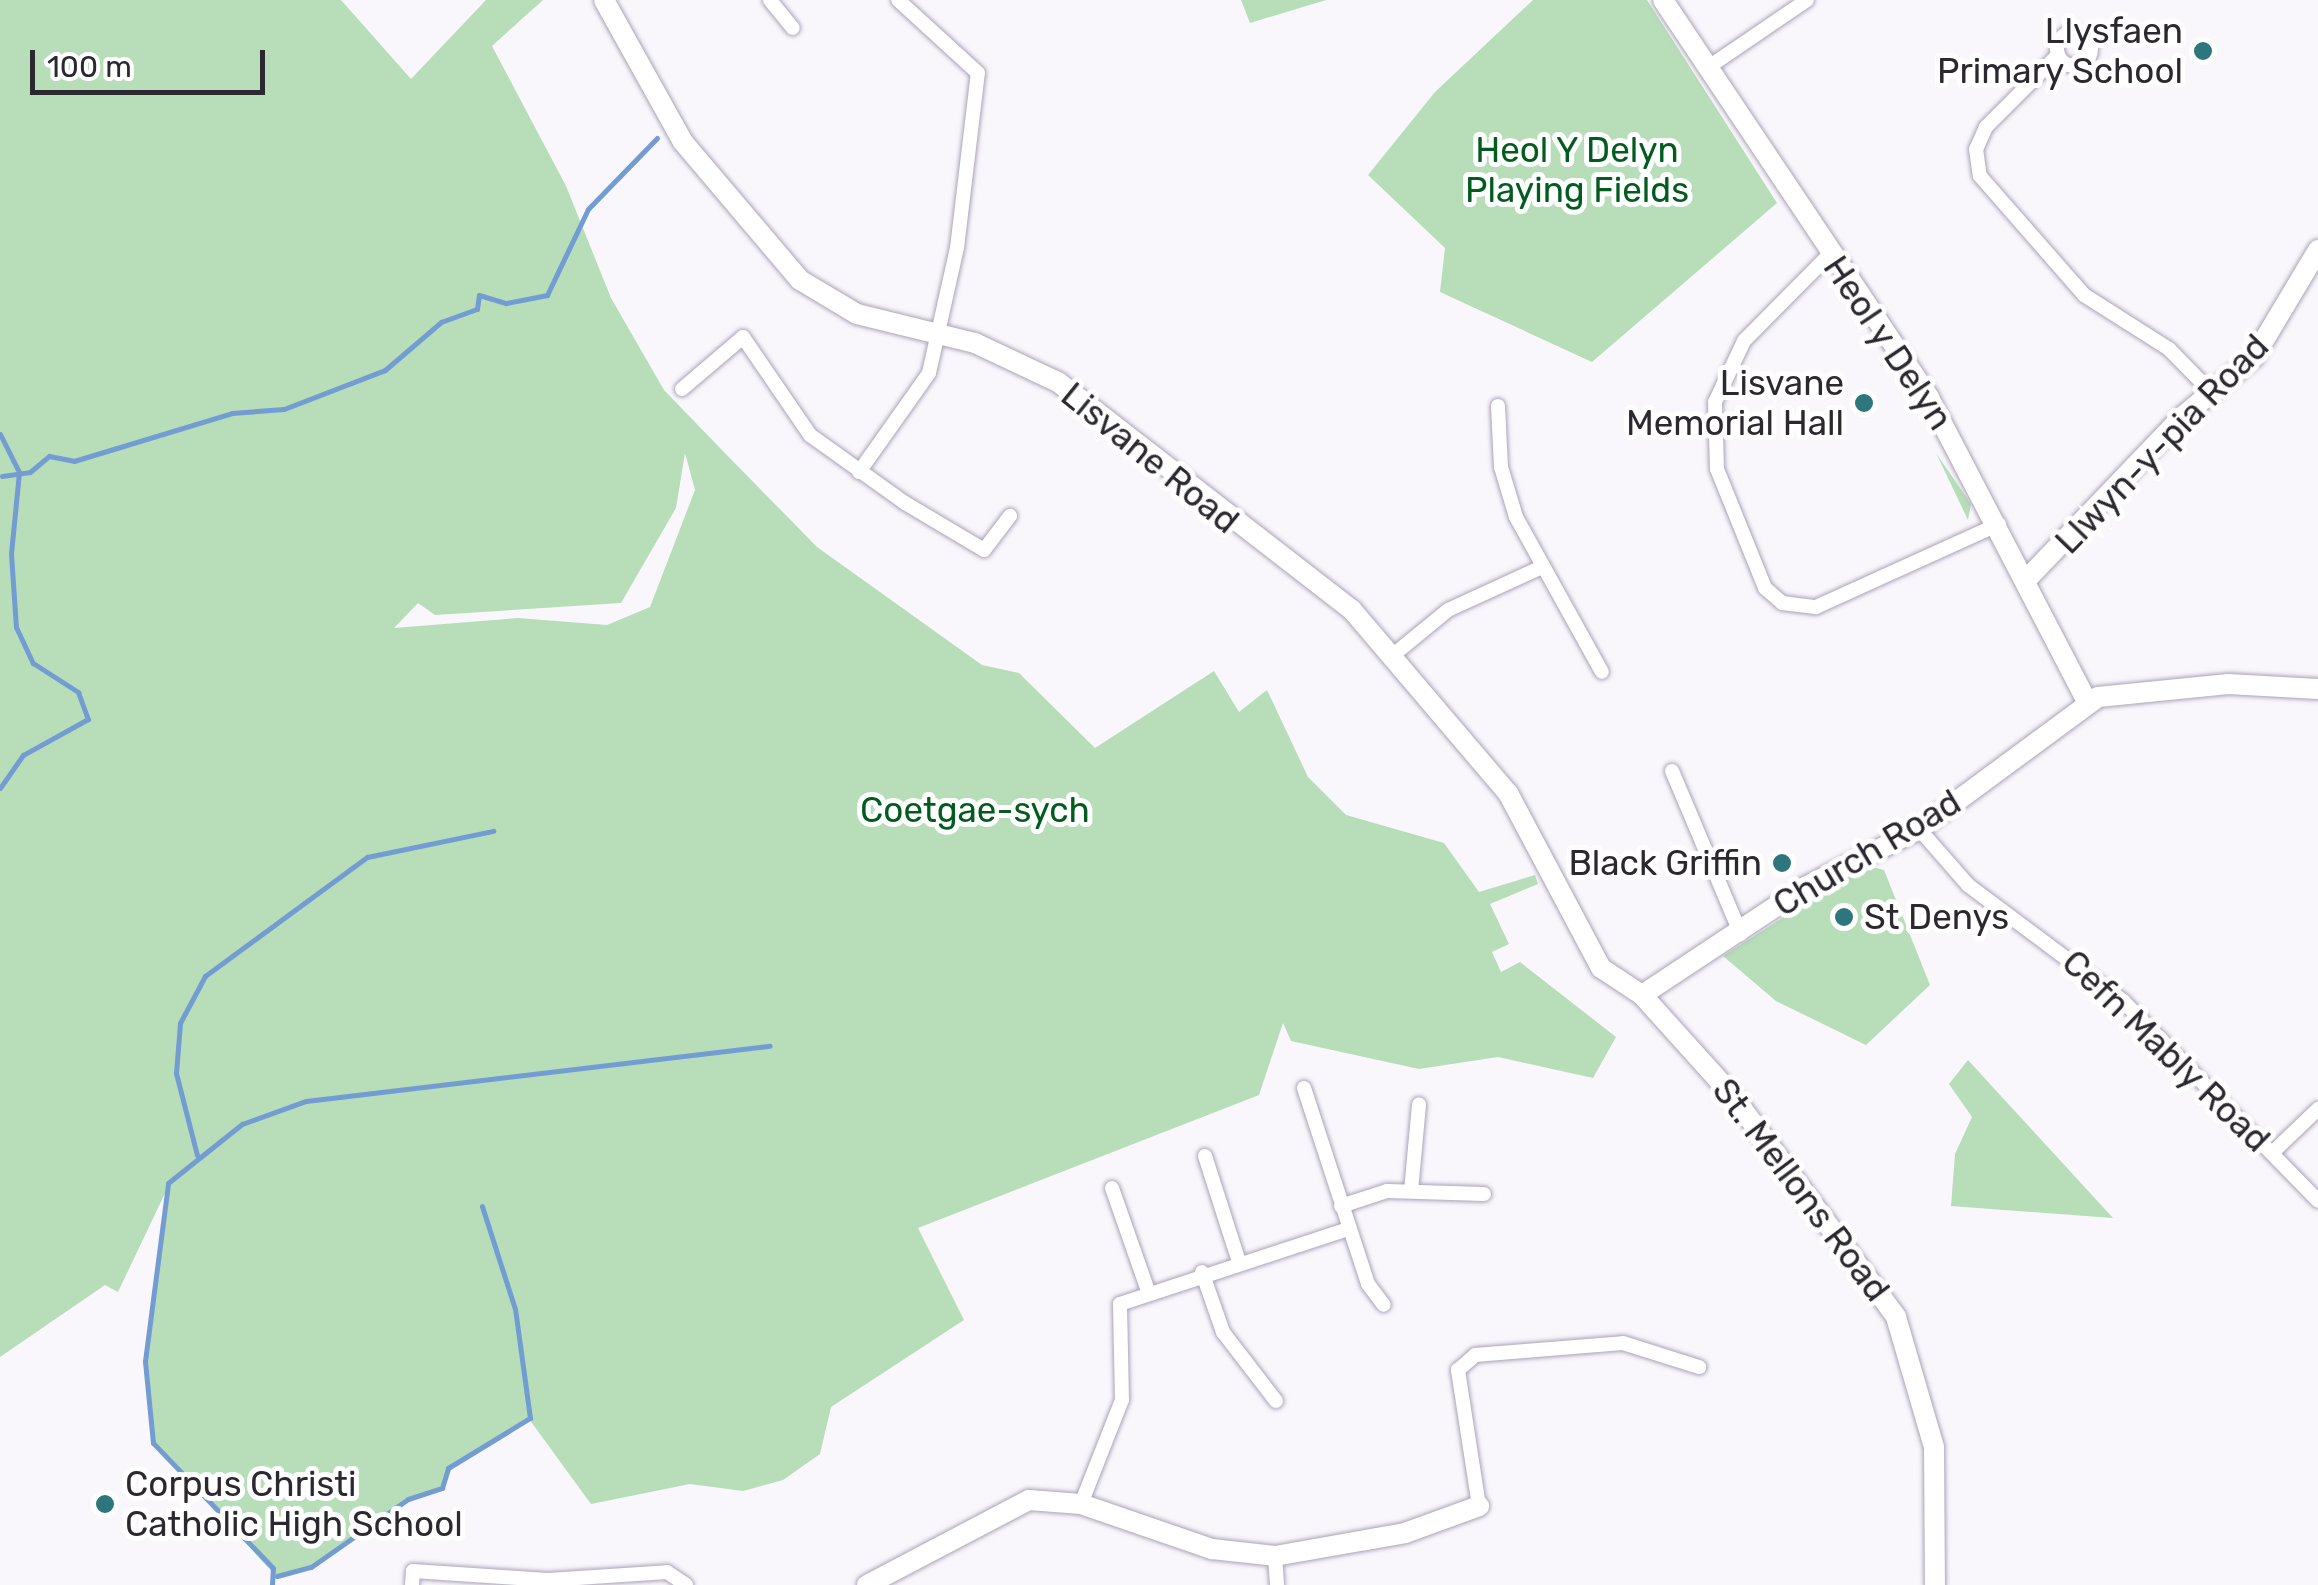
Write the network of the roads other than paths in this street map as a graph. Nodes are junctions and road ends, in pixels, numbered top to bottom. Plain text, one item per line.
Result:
1 (604, 0) edge
2 (770, 0) edge
3 (898, 0) edge
4 (1663, 0) edge
5 (1807, 0) edge
6 (793, 28) dead end
7 (2058, 55) dead end
8 (1710, 66) junction
9 (2318, 250) edge
10 (1829, 255) junction
11 (938, 334) junction
12 (682, 389) dead end
13 (2211, 392) junction
14 (1498, 406) dead end
15 (859, 472) junction
16 (1010, 516) dead end
17 (1998, 524) junction
18 (1542, 567) junction
19 (2027, 579) junction
20 (1392, 656) junction
21 (1602, 672) dead end
22 (2318, 690) edge
23 (2087, 702) junction
24 (1672, 771) dead end
25 (1919, 829) junction
26 (1742, 934) junction
27 (1642, 995) junction
28 (1304, 1088) dead end
29 (1419, 1104) dead end
30 (2316, 1111) edge
31 (2272, 1153) junction
32 (1204, 1156) dead end
33 (1112, 1188) dead end
34 (1411, 1191) junction
35 (1484, 1194) dead end
36 (2318, 1201) edge
37 (1341, 1206) junction
38 (1348, 1230) junction
39 (1238, 1259) junction
40 (1202, 1272) junction
41 (1148, 1291) junction
42 (1384, 1305) dead end
43 (1699, 1367) dead end
44 (1276, 1401) dead end
45 (1081, 1504) junction
46 (1479, 1506) joint
47 (1275, 1556) junction
48 (553, 1583) edge
49 (412, 1585) edge
50 (686, 1585) edge
51 (866, 1585) edge
52 (1277, 1585) edge
53 (1935, 1585) edge

1 - 11 street, Lisvane Road
2 - 6 street
3 - 11 street
4 - 8 street, Heol y Delyn
5 - 8 street
7 - 13 street
8 - 10 street, Heol y Delyn
9 - 13 street, Llwyn-y-pia Road
10 - 17 street, Heol y Delyn
10 - 17 street
11 - 15 street
11 - 20 street, Lisvane Road
12 - 15 street
13 - 19 street, Llwyn-y-pia Road
14 - 18 street
15 - 16 street
17 - 19 street, Heol y Delyn
18 - 20 street
18 - 21 street
19 - 23 street, Heol y Delyn
20 - 27 street, Lisvane Road
22 - 23 street
23 - 25 street, Church Road
24 - 26 street
25 - 26 street, Church Road
25 - 31 street, Cefn Mably Road
26 - 27 street, Church Road
27 - 53 street, St. Mellons Road
28 - 37 street
29 - 34 street
30 - 31 street
31 - 36 street, Cefn Mably Road
32 - 39 street
33 - 41 street
34 - 35 street
34 - 37 street
37 - 38 street
38 - 39 street
38 - 42 street
39 - 40 street
40 - 41 street
40 - 44 street
41 - 45 street
43 - 46 street
45 - 47 street
45 - 51 street
46 - 47 street
47 - 52 street
48 - 49 street
48 - 50 street

